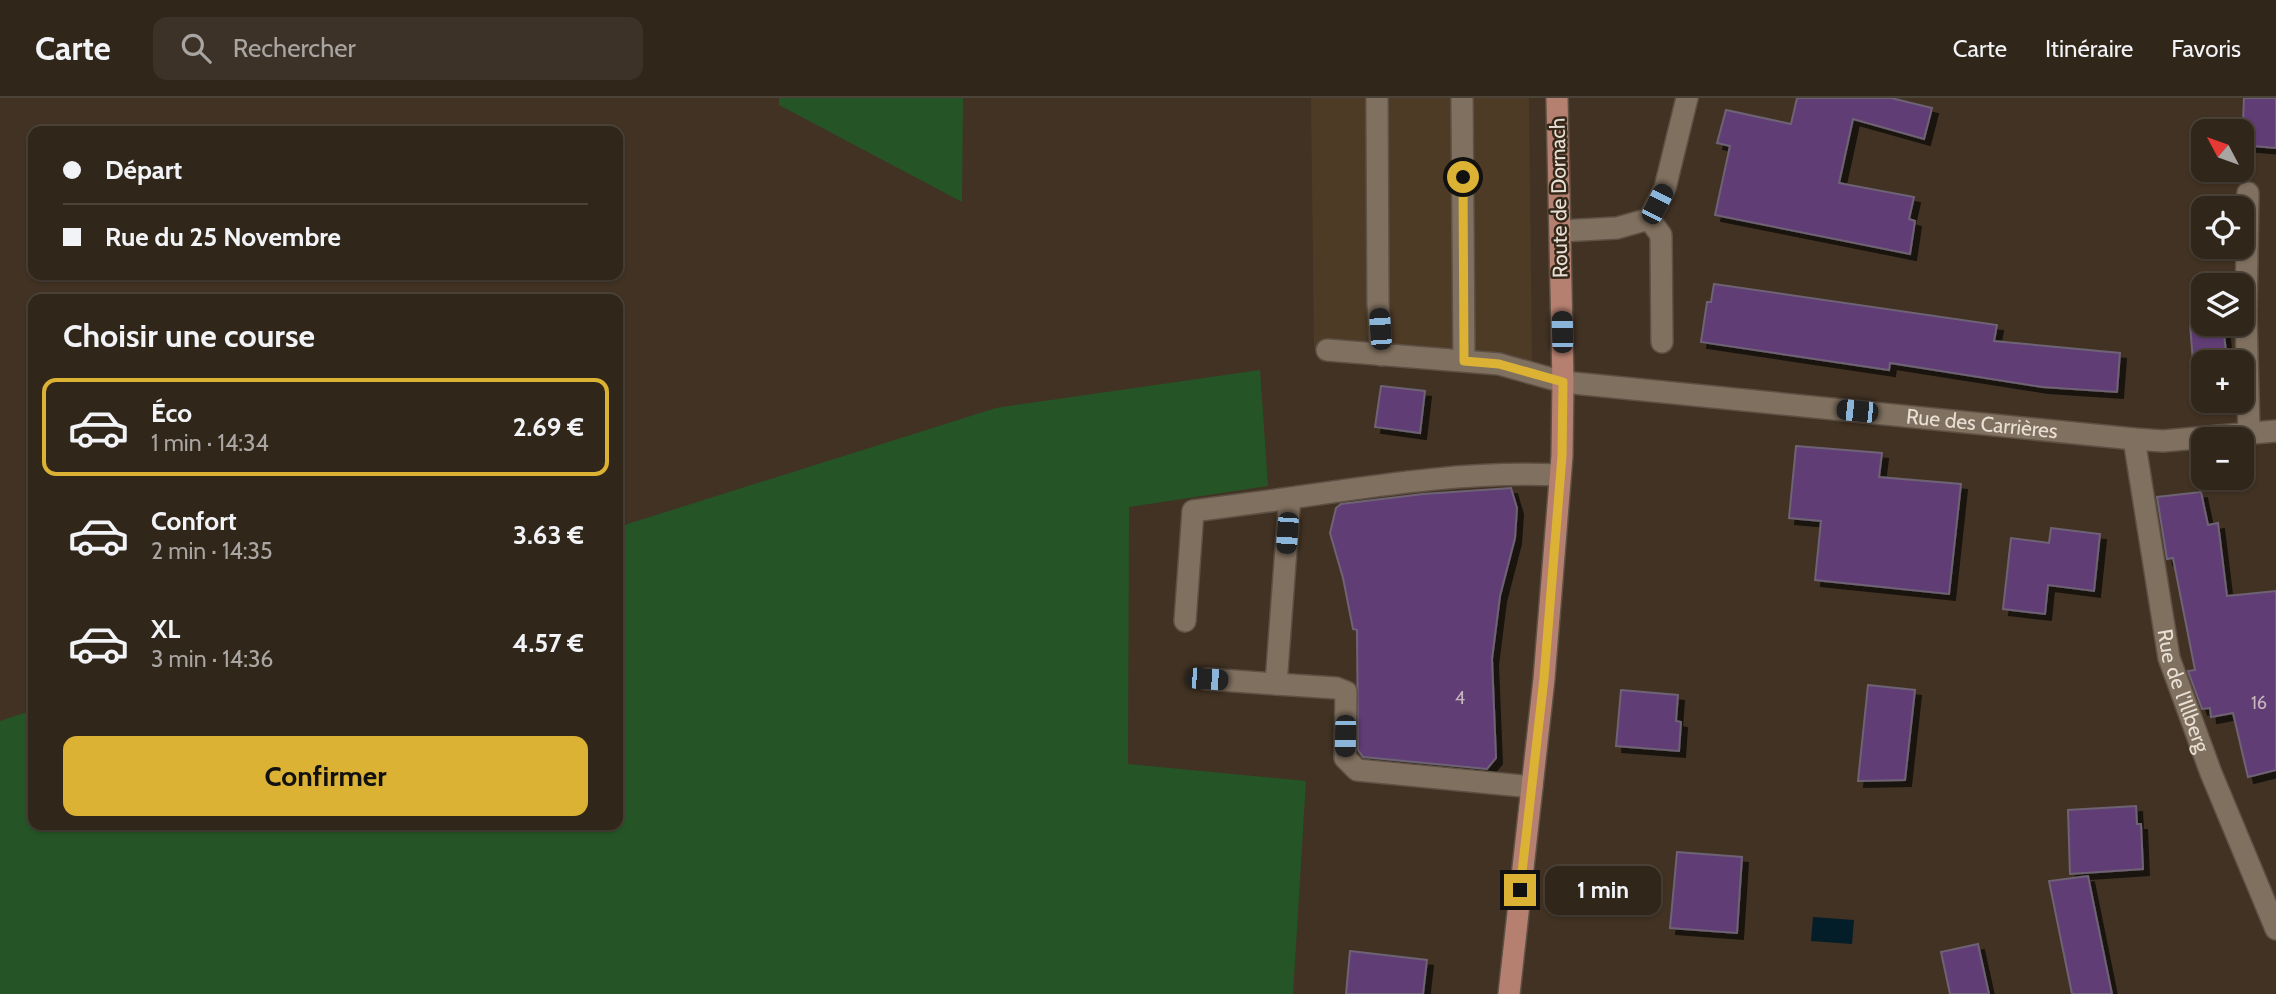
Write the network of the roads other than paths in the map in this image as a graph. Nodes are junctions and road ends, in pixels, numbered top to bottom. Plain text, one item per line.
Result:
1 (1377, 98) edge
2 (1462, 98) edge
3 (1557, 98) edge
4 (1687, 98) edge
5 (2248, 193) dead end
6 (1649, 219) junction
7 (1561, 231) junction
8 (1662, 342) dead end
9 (1327, 350) dead end
10 (1381, 355) junction
11 (1464, 361) junction
12 (1563, 382) junction
13 (2249, 427) edge
14 (2276, 431) edge
15 (2254, 433) edge
16 (2191, 438) edge
17 (2134, 439) junction
18 (1558, 475) junction
19 (1291, 498) junction
20 (1185, 621) dead end
21 (1207, 679) dead end
22 (1276, 684) junction
23 (1532, 787) junction
24 (2276, 929) edge
25 (1508, 994) edge

1 - 10 street
2 - 11 street
3 - 7 main road, Route de Dornach
4 - 6 street
5 - 13 street
6 - 7 street
6 - 8 street
7 - 12 main road, Route de Dornach
9 - 10 street, Rue des Carrières
10 - 11 street, Rue des Carrières
11 - 12 street, Rue des Carrières
12 - 17 street, Rue des Carrières
12 - 18 main road, Route de Dornach
14 - 15 street, Rue des Carrières
16 - 17 street, Rue des Carrières
17 - 24 street, Rue de l'Illberg
18 - 19 street
18 - 23 main road, Route de Dornach
19 - 20 street
19 - 22 street
21 - 22 street
22 - 23 street
23 - 25 main road, Route de Dornach

